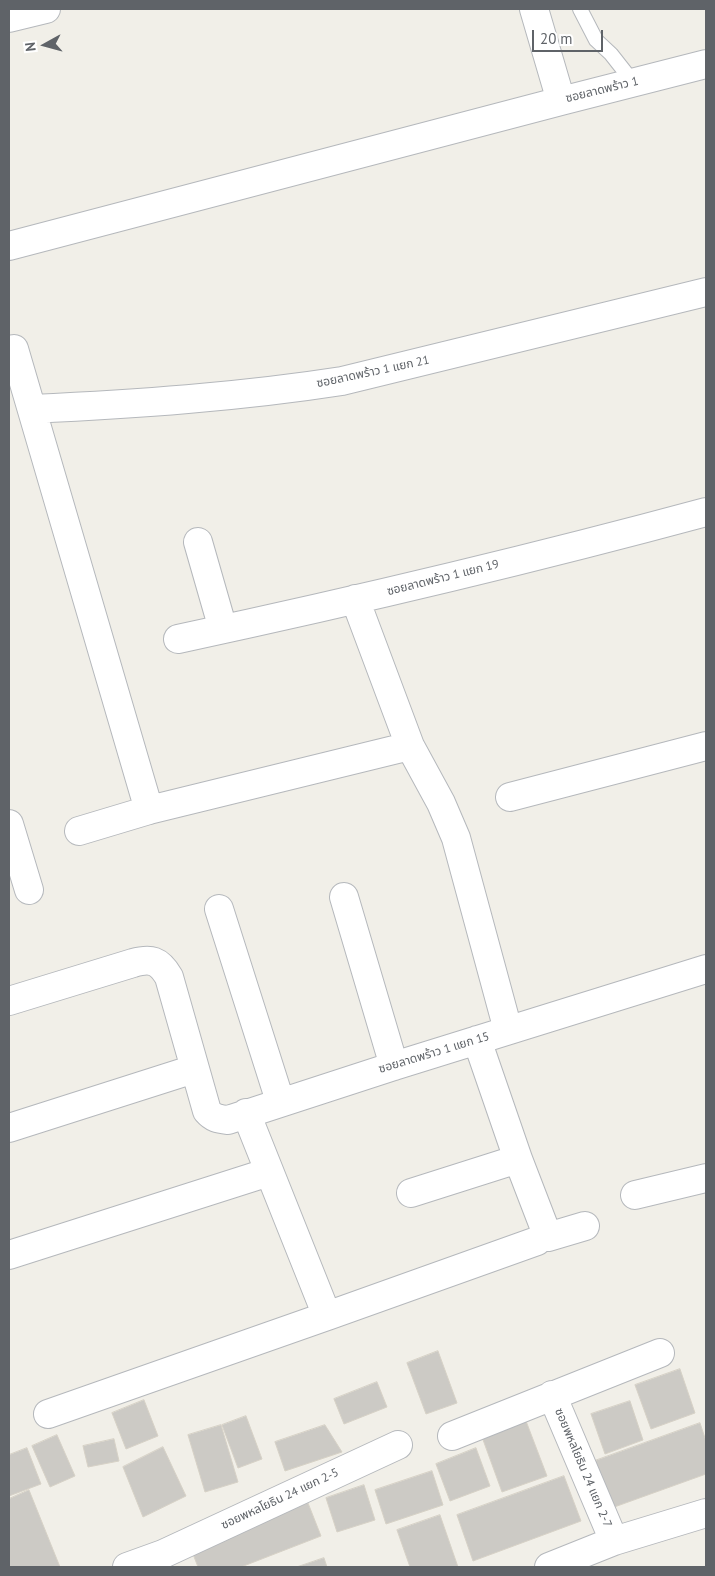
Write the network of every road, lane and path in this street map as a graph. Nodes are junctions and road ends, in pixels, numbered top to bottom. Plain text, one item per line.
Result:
1 (46, 9) edge
2 (534, 9) edge
3 (580, 9) edge
4 (9, 18) edge
5 (706, 64) edge
6 (632, 82) junction
7 (561, 101) junction
8 (9, 246) edge
9 (706, 292) edge
10 (14, 348) dead end
11 (32, 409) junction
12 (706, 512) edge
13 (198, 542) dead end
14 (355, 599) junction
15 (223, 629) junction
16 (178, 639) dead end
17 (410, 746) junction
18 (706, 746) edge
19 (510, 797) dead end
20 (150, 810) junction
21 (9, 824) edge
22 (79, 831) dead end
23 (29, 890) dead end
24 (344, 897) dead end
25 (220, 909) dead end
26 (706, 969) edge
27 (9, 1000) edge
28 (508, 1030) junction
29 (477, 1040) junction
30 (394, 1066) junction
31 (194, 1068) junction
32 (280, 1101) junction
33 (246, 1113) junction
34 (9, 1128) edge
35 (518, 1159) junction
36 (269, 1172) junction
37 (706, 1178) edge
38 (411, 1193) dead end
39 (635, 1195) dead end
40 (585, 1226) dead end
41 (537, 1241) dead end
42 (9, 1255) edge
43 (327, 1316) junction
44 (660, 1352) dead end
45 (552, 1395) junction
46 (48, 1414) dead end
47 (452, 1436) dead end
48 (398, 1445) dead end
49 (706, 1514) edge
50 (614, 1540) junction
51 (166, 1560) edge
52 (587, 1561) edge
53 (126, 1567) edge
54 (549, 1567) edge

1 - 4 street
2 - 7 street, ซอยลาดพร้าว 1
3 - 6 lane
5 - 6 street, ซอยลาดพร้าว 1
6 - 7 street, ซอยลาดพร้าว 1
7 - 8 street
9 - 11 street, ซอยลาดพร้าว 1 แยก 21
10 - 11 street
11 - 20 street
12 - 14 street, ซอยลาดพร้าว 1 แยก 19
13 - 15 street
14 - 15 street, ซอยลาดพร้าว 1 แยก 19
14 - 17 street
15 - 16 street, ซอยลาดพร้าว 1 แยก 19
17 - 20 street
17 - 28 street
18 - 19 street
20 - 22 street
21 - 23 street
24 - 30 street
25 - 32 street
26 - 28 street, ซอยลาดพร้าว 1 แยก 15
27 - 31 street
28 - 29 street, ซอยลาดพร้าว 1 แยก 15
29 - 30 street, ซอยลาดพร้าว 1 แยก 15
29 - 35 street
30 - 32 street, ซอยลาดพร้าว 1 แยก 15
31 - 33 street, ซอยลาดพร้าว 1 แยก 15
31 - 34 street
32 - 33 street, ซอยลาดพร้าว 1 แยก 15
33 - 36 street
35 - 38 street
35 - 40 street
36 - 42 street
36 - 43 street
37 - 39 street
41 - 43 street
43 - 46 street
44 - 45 street, ซอยพหลโยธิน 24 แยก 2-7
45 - 47 street, ซอยพหลโยธิน 24 แยก 2-7
45 - 50 street, ซอยพหลโยธิน 24 แยก 2-7
48 - 51 street, ซอยพหลโยธิน 24 แยก 2-5
49 - 50 street
50 - 52 street
51 - 53 street, ซอยพหลโยธิน 24 แยก 2-5
52 - 54 street

